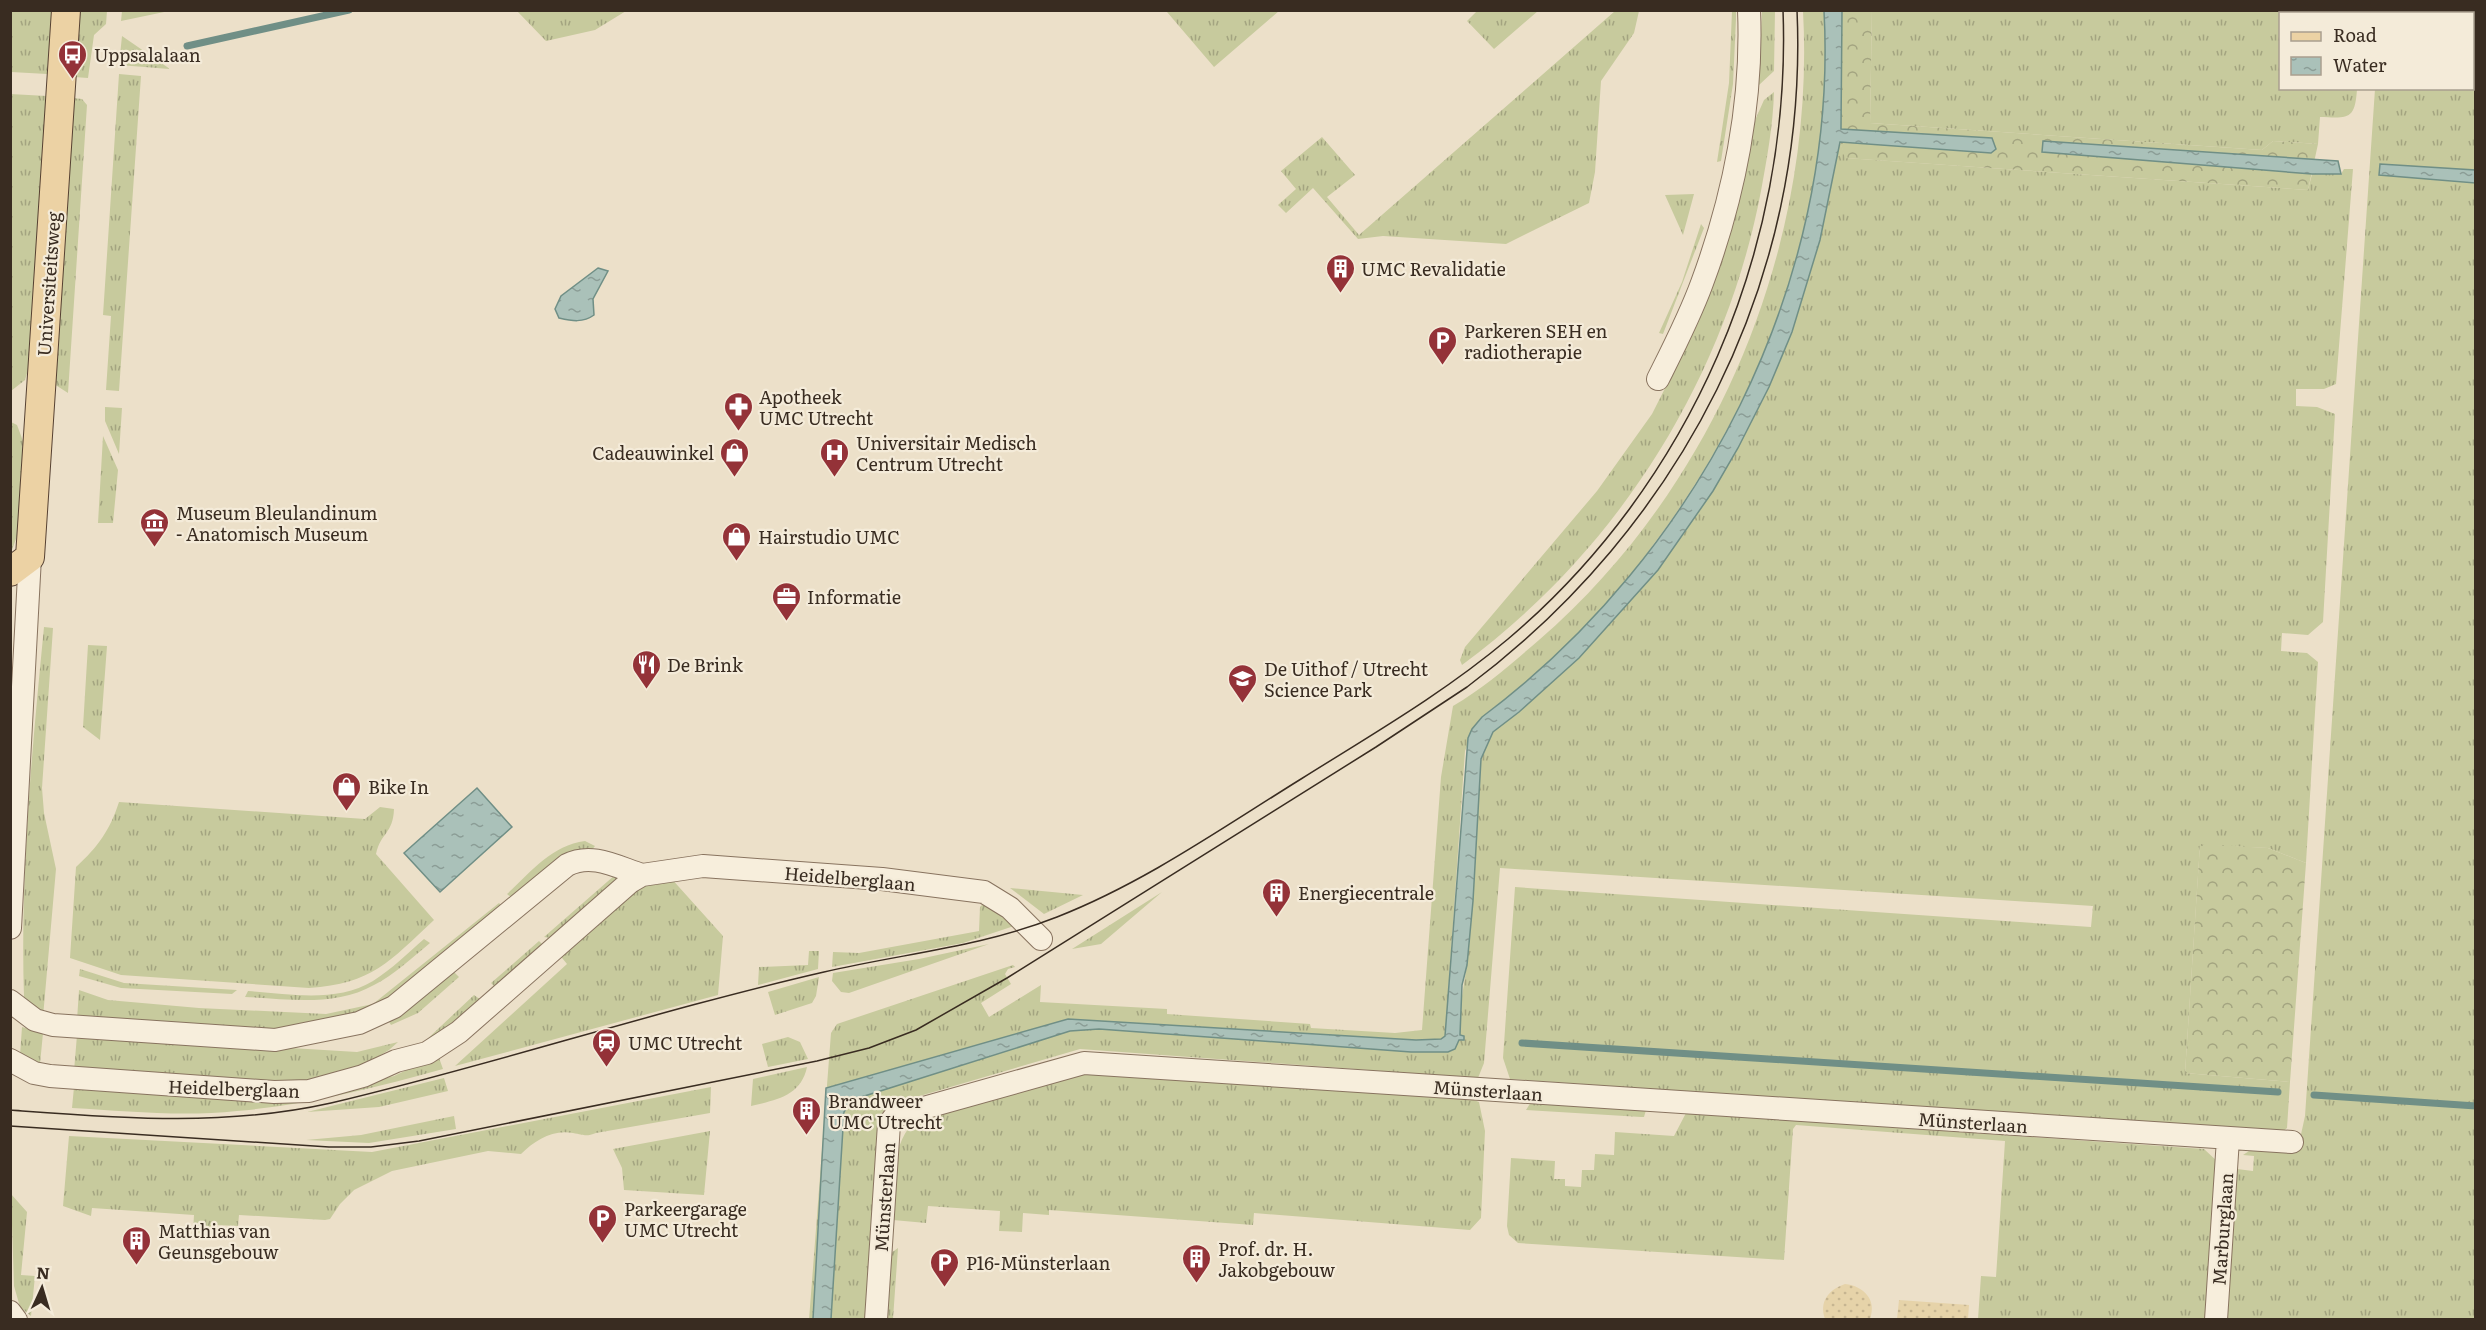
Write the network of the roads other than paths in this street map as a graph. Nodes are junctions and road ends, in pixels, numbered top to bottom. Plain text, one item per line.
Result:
1 (66, 10) edge
2 (1749, 10) edge
3 (1658, 379) dead end
4 (20, 565) edge
5 (642, 875) junction
6 (10, 928) edge
7 (1041, 939) dead end
8 (10, 1001) edge
9 (10, 1060) edge
10 (2228, 1139) junction
11 (2292, 1142) dead end
12 (10, 1312) edge
13 (16, 1320) edge
14 (876, 1320) edge
15 (2216, 1320) edge

1 - 4 main road, Universiteitsweg
2 - 3 street
4 - 6 street, Universiteitsweg
5 - 7 street, Heidelberglaan
5 - 8 street, Heidelberglaan
5 - 9 street, Heidelberglaan
10 - 11 street, Münsterlaan
10 - 14 street, Münsterlaan
10 - 15 street, Marburglaan
12 - 13 street

